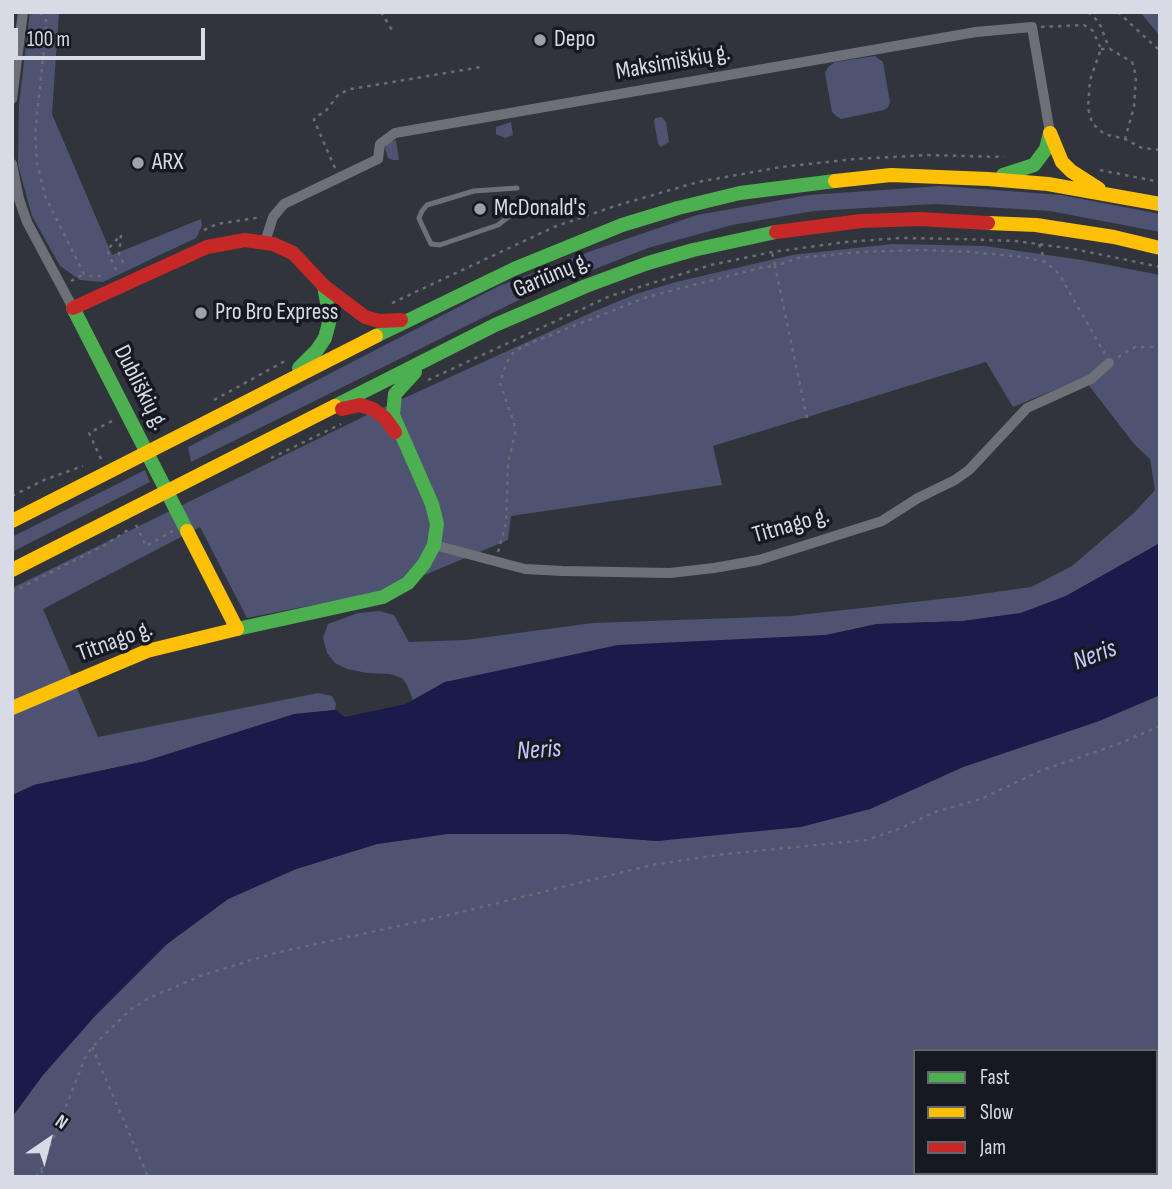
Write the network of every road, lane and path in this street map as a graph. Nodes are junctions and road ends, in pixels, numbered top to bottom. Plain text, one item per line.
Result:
1 (23, 12) edge
2 (40, 12) edge
3 (381, 12) edge
4 (1088, 12) edge
5 (1118, 12) edge
6 (1032, 27) junction
7 (393, 30) dead end
8 (1101, 49) junction
9 (1110, 49) junction
10 (1160, 51) edge
11 (481, 67) dead end
12 (12, 99) edge
13 (1050, 133) junction
14 (1125, 139) junction
15 (1160, 150) edge
16 (1014, 158) dead end
17 (12, 164) edge
18 (1096, 169) dead end
19 (340, 177) junction
20 (988, 179) junction
21 (1160, 182) edge
22 (517, 188) dead end
23 (1106, 193) junction
24 (527, 202) dead end
25 (1160, 204) edge
26 (273, 217) junction
27 (199, 232) dead end
28 (265, 242) junction
29 (1039, 244) junction
30 (1160, 248) edge
31 (772, 252) junction
32 (1046, 262) junction
33 (775, 266) junction
34 (1160, 267) edge
35 (117, 270) junction
36 (324, 286) junction
37 (391, 304) dead end
38 (73, 308) junction
39 (409, 319) junction
40 (1160, 346) edge
41 (431, 358) junction
42 (288, 359) dead end
43 (1109, 363) junction
44 (285, 382) junction
45 (419, 383) dead end
46 (208, 403) dead end
47 (320, 414) junction
48 (807, 418) dead end
49 (350, 420) dead end
50 (89, 433) dead end
51 (407, 451) junction
52 (268, 459) dead end
53 (90, 463) dead end
54 (104, 466) junction
55 (12, 496) edge
56 (12, 521) edge
57 (152, 542) dead end
58 (434, 545) junction
59 (495, 561) junction
60 (12, 570) edge
61 (12, 592) edge
62 (237, 629) junction
63 (12, 708) edge
64 (1160, 726) edge
65 (92, 1047) junction
66 (41, 1170) junction
67 (36, 1177) edge
68 (44, 1177) edge
69 (148, 1177) edge

1 - 12 street
2 - 35 path
3 - 7 path
4 - 9 path
5 - 10 path
6 - 8 path
6 - 13 street
6 - 19 street, Maksimiškių g.
8 - 9 path
8 - 14 path
9 - 14 path
11 - 19 path
13 - 20 main road
13 - 23 main road
14 - 15 path
16 - 37 path
17 - 38 street, Dubliškių g.
18 - 21 path
19 - 26 street, Maksimiškių g.
20 - 23 main road, Gariūnų g.
20 - 39 main road, Gariūnų g.
22 - 24 lane
23 - 25 main road, Gariūnų g.
26 - 27 path
26 - 28 street
28 - 36 main road
28 - 38 main road
29 - 31 path
29 - 32 path
29 - 34 path
30 - 41 main road, Gariūnų g.
31 - 33 path
31 - 45 path
32 - 33 path
32 - 43 path
33 - 48 path
33 - 59 path
35 - 35 path
36 - 39 main road
36 - 44 main road
38 - 62 main road, Dubliškių g.
39 - 44 main road, Gariūnų g.
40 - 43 path
41 - 47 main road, Gariūnų g.
41 - 51 main road
42 - 46 path
43 - 59 street, Titnago g.
44 - 54 main road, Gariūnų g.
47 - 51 main road
47 - 60 main road, Gariūnų g.
49 - 52 path
50 - 54 path
51 - 58 main road
53 - 55 path
54 - 56 main road, Gariūnų g.
57 - 61 path
58 - 59 street, Titnago g.
58 - 62 main road, Titnago g.
62 - 63 main road, Titnago g.
64 - 65 path
65 - 66 path
65 - 69 path
66 - 67 path
66 - 68 path

